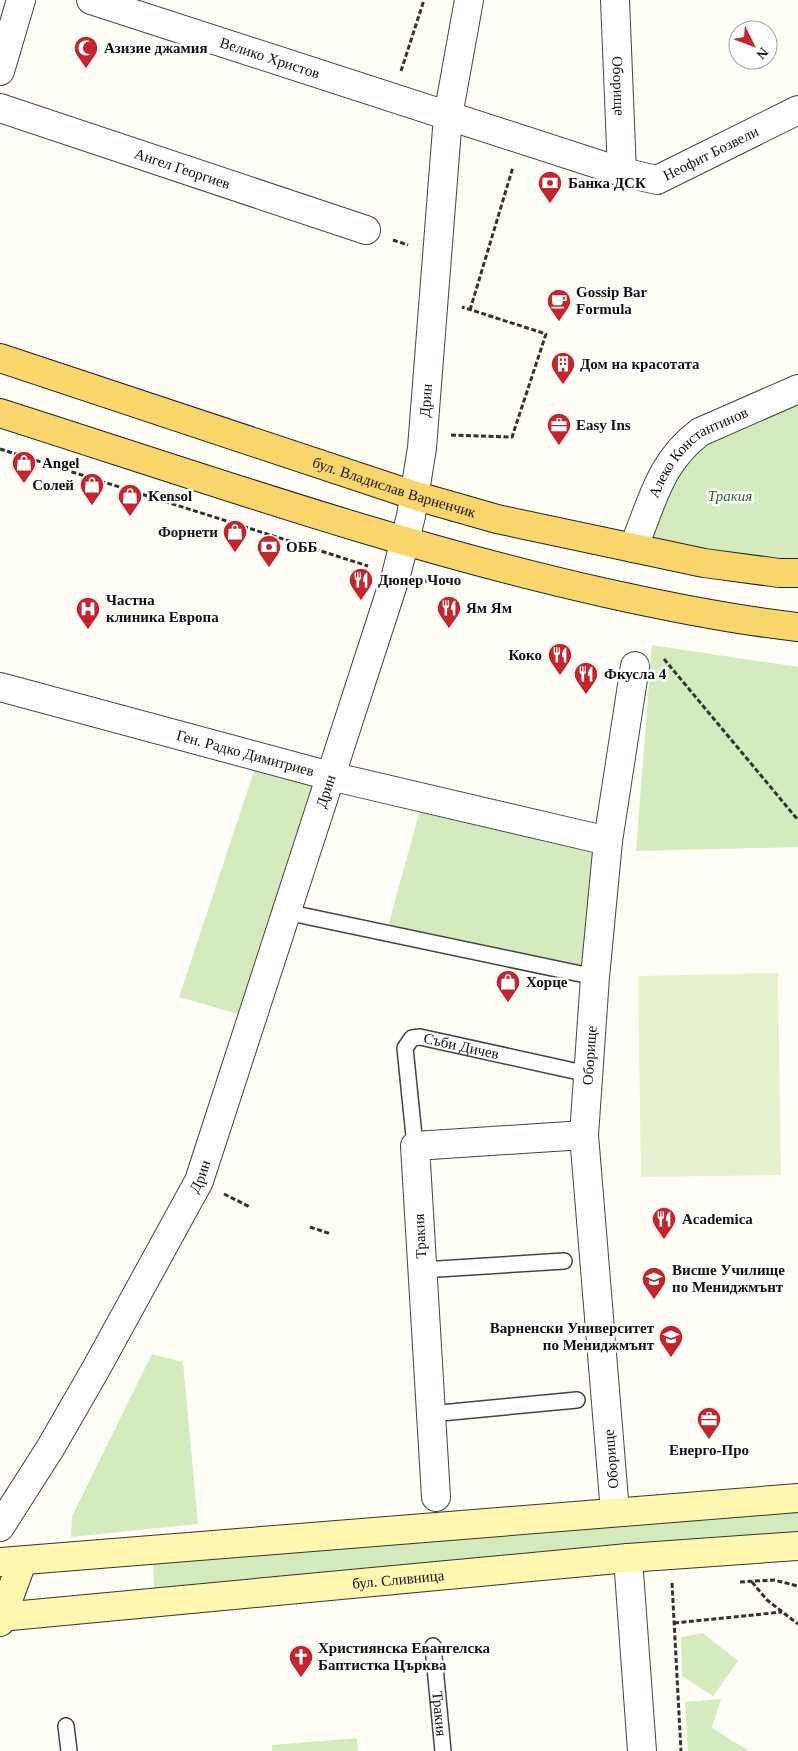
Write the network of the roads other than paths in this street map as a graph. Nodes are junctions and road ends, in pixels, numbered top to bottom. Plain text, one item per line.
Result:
1 (21, 0) edge
2 (91, 0) edge
3 (469, 0) edge
4 (614, 0) edge
5 (0, 71) edge
6 (0, 108) edge
7 (798, 110) edge
8 (448, 116) junction
9 (622, 172) junction
10 (366, 230) road end
11 (0, 358) edge
12 (798, 389) edge
13 (0, 413) edge
14 (413, 495) junction
15 (404, 542) junction
16 (633, 548) junction
17 (798, 573) edge
18 (798, 627) edge
19 (634, 666) dead end
20 (0, 687) edge
21 (330, 776) junction
22 (608, 841) junction
23 (286, 912) junction
24 (595, 977) junction
25 (588, 1074) junction
26 (584, 1135) junction
27 (415, 1146) junction
28 (564, 1261) dead end
29 (422, 1270) junction
30 (577, 1400) dead end
31 (430, 1414) junction
32 (436, 1497) dead end
33 (798, 1498) edge
34 (615, 1512) junction
35 (0, 1527) edge
36 (798, 1546) edge
37 (628, 1558) junction
38 (11, 1562) edge
39 (1, 1618) edge
40 (433, 1646) dead end
41 (66, 1726) dead end
42 (69, 1751) edge
43 (443, 1751) edge
44 (642, 1751) edge

1 - 5 street
2 - 8 street, Велико Христов
3 - 8 street, Дрин
4 - 9 street, Оборище
6 - 10 street, Ангел Георгиев
7 - 9 street, Неофит Бозвели
8 - 9 street, Неофит Бозвели
8 - 14 street, Дрин
11 - 14 main road, бул. Владислав Варненчик
12 - 16 street, Алеко Константинов
13 - 15 main road
14 - 15 street, Дрин
14 - 16 main road, бул. Владислав Варненчик
15 - 18 main road
15 - 21 street, Дрин
16 - 17 main road, бул. Владислав Варненчик
19 - 22 street, Оборище
20 - 21 street, Ген. Радко Димитриев
21 - 22 street, Ген. Радко Димитриев
21 - 23 street, Дрин
22 - 24 street, Оборище
23 - 24 lane
23 - 35 street, Дрин
24 - 25 street, Оборище
25 - 26 street, Оборище
25 - 27 lane, Съби Дичев
26 - 27 street
26 - 34 street, Оборище
27 - 29 street, Тракия
28 - 29 lane
29 - 31 street, Тракия
30 - 31 lane
31 - 32 street, Тракия
33 - 34 main road
34 - 38 main road
36 - 37 main road, бул. Сливница
37 - 39 main road, бул. Сливница
37 - 44 street
38 - 39 main road
40 - 43 lane, Тракия
41 - 42 lane

